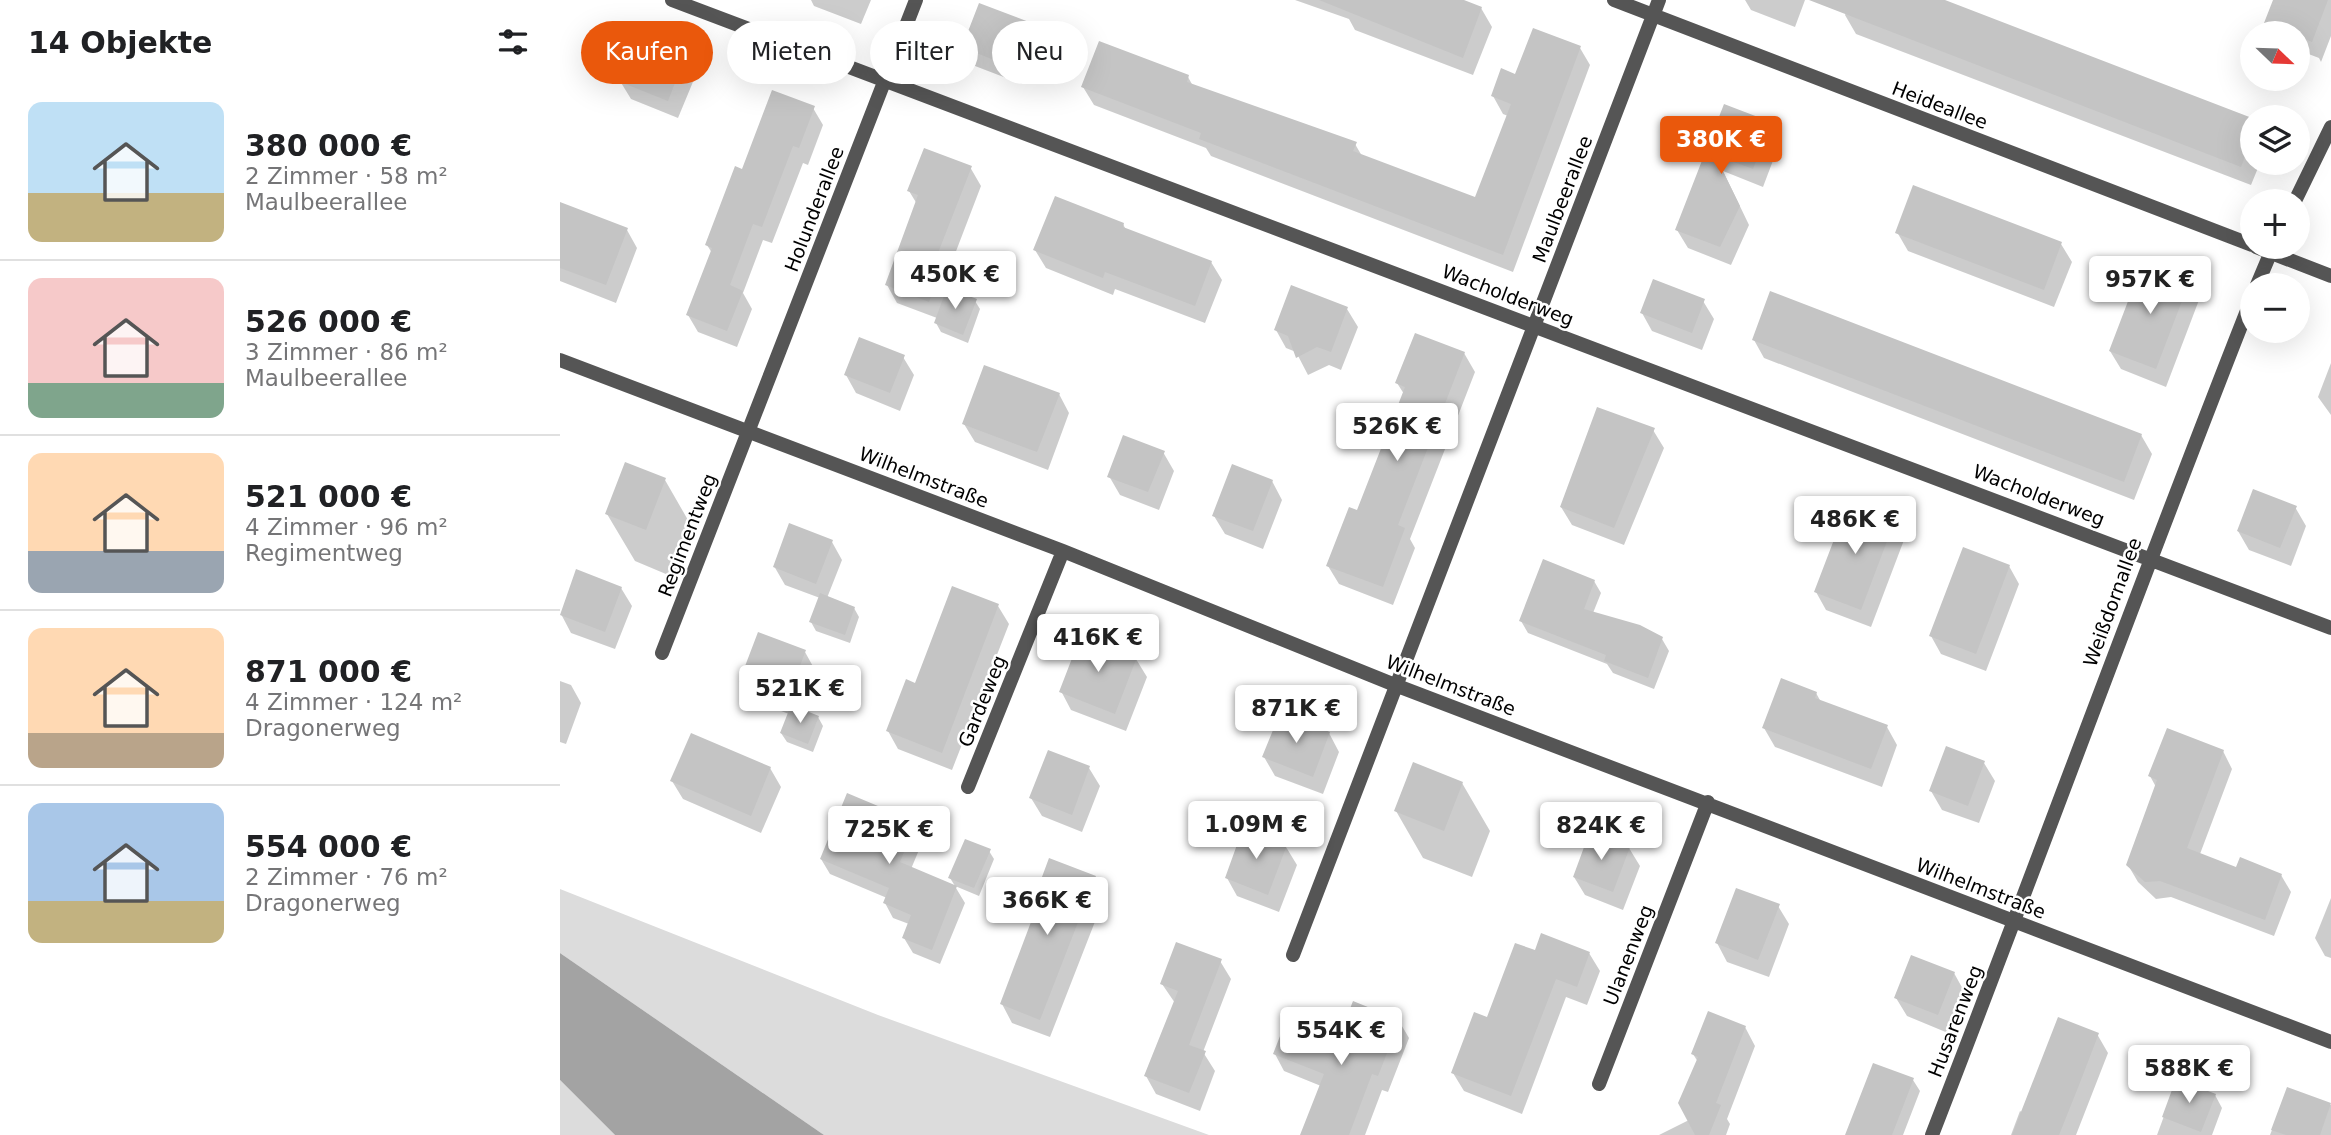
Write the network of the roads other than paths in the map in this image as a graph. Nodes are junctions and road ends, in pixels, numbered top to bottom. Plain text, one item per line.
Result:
1 (672, 0) edge
2 (916, 0) edge
3 (1614, 0) edge
4 (1659, 0) edge
5 (1653, 15) junction
6 (908, 21) edge
7 (870, 74) edge
8 (883, 84) edge
9 (896, 84) edge
10 (2331, 127) edge
11 (2301, 189) edge
12 (2240, 241) edge
13 (2292, 259) edge
14 (2331, 276) edge
15 (1534, 325) junction
16 (2240, 328) edge
17 (560, 360) edge
18 (747, 431) junction
19 (1063, 551) junction
20 (2149, 557) junction
21 (2331, 628) edge
22 (662, 653) dead end
23 (1395, 685) junction
24 (968, 788) dead end
25 (1708, 802) junction
26 (2015, 922) junction
27 (1293, 955) dead end
28 (2331, 1042) edge
29 (1599, 1084) dead end
30 (1932, 1135) edge

1 - 7 street, Wacholderweg
2 - 6 street, Holunderallee
3 - 5 street, Heideallee
4 - 5 street, Maulbeerallee
5 - 12 street, Heideallee
5 - 15 street, Maulbeerallee
8 - 18 street, Holunderallee
9 - 15 street, Wacholderweg
10 - 11 street
13 - 14 street, Heideallee
15 - 20 street, Wacholderweg
15 - 23 street, Maulbeerallee
16 - 20 street, Weißdornallee
17 - 18 street, Wilhelmstraße
18 - 19 street, Wilhelmstraße
18 - 22 street, Regimentweg
19 - 23 street, Wilhelmstraße
19 - 24 street, Gardeweg
20 - 21 street, Wacholderweg
20 - 26 street, Weißdornallee
23 - 25 street, Wilhelmstraße
23 - 27 street, Maulbeerallee
25 - 26 street, Wilhelmstraße
25 - 29 street, Ulanenweg
26 - 28 street, Wilhelmstraße
26 - 30 street, Husarenweg

